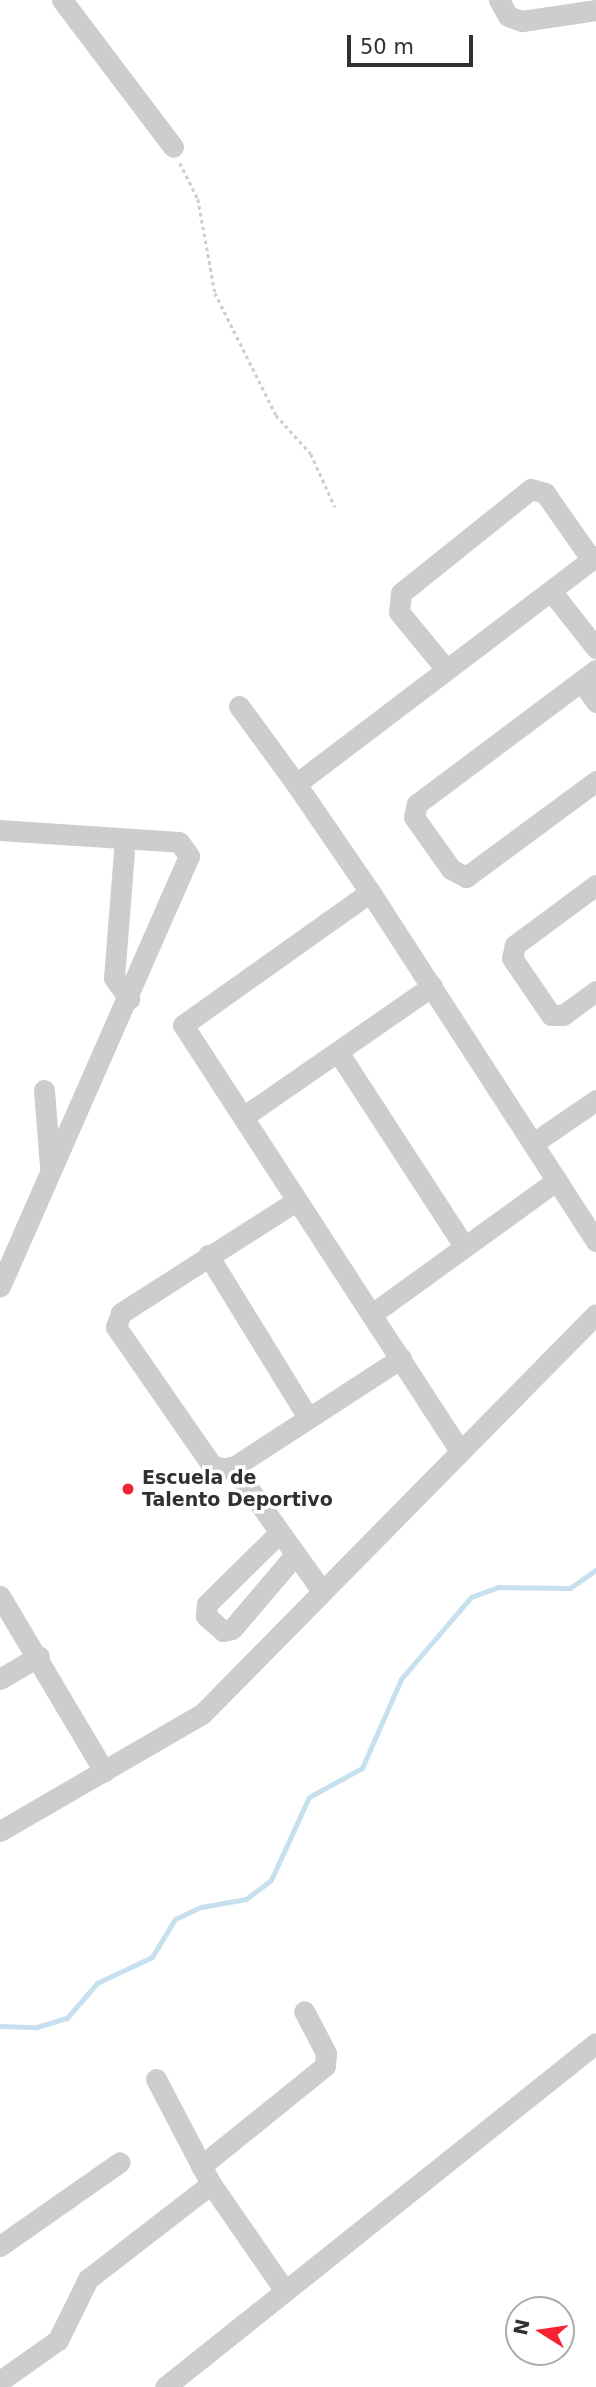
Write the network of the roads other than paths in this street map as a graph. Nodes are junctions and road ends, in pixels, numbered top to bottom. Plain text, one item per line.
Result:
1 (62, 0) edge
2 (499, 0) edge
3 (596, 10) edge
4 (173, 147) road end
5 (594, 558) edge
6 (551, 591) junction
7 (596, 648) edge
8 (445, 668) junction
9 (588, 676) edge
10 (596, 702) edge
11 (239, 706) dead end
12 (596, 780) edge
13 (296, 784) junction
14 (0, 830) edge
15 (124, 851) dead end
16 (596, 885) edge
17 (370, 892) junction
18 (432, 985) junction
19 (596, 991) edge
20 (129, 999) junction
21 (338, 1052) junction
22 (44, 1090) dead end
23 (596, 1100) edge
24 (243, 1117) junction
25 (535, 1142) junction
26 (50, 1169) junction
27 (557, 1180) junction
28 (296, 1200) junction
29 (596, 1241) edge
30 (464, 1246) junction
31 (208, 1255) junction
32 (0, 1286) edge
33 (373, 1314) junction
34 (596, 1314) edge
35 (401, 1359) junction
36 (307, 1416) junction
37 (460, 1451) junction
38 (244, 1482) dead end
39 (278, 1534) junction
40 (295, 1555) junction
41 (322, 1591) junction
42 (0, 1595) edge
43 (40, 1656) junction
44 (0, 1679) edge
45 (104, 1771) junction
46 (0, 1831) edge
47 (304, 2011) dead end
48 (596, 2043) edge
49 (156, 2079) dead end
50 (120, 2162) dead end
51 (206, 2175) junction
52 (0, 2246) edge
53 (285, 2291) junction
54 (0, 2381) edge
55 (165, 2387) edge

1 - 4 street
2 - 3 street
5 - 6 street
5 - 8 street
6 - 7 street
6 - 8 street
8 - 13 street
9 - 10 street
9 - 12 street
11 - 13 street
13 - 17 street
14 - 20 street
15 - 20 street
16 - 19 street
17 - 18 street
17 - 24 street
18 - 21 street
18 - 25 street
20 - 26 street
21 - 24 street
21 - 30 street
22 - 26 street
23 - 25 street
24 - 28 street
25 - 27 street
26 - 32 street
27 - 29 street
27 - 30 street
28 - 31 street
28 - 33 street
30 - 33 street
31 - 36 street
31 - 36 street
33 - 35 street
34 - 37 street
35 - 36 street
35 - 37 street
37 - 41 street
38 - 39 street
39 - 40 street
39 - 40 street
40 - 41 street
41 - 45 street
42 - 43 street
43 - 44 street
43 - 45 street
45 - 46 street
47 - 51 street
48 - 53 street
49 - 51 street
50 - 52 street
51 - 53 street
51 - 54 street
53 - 55 street

